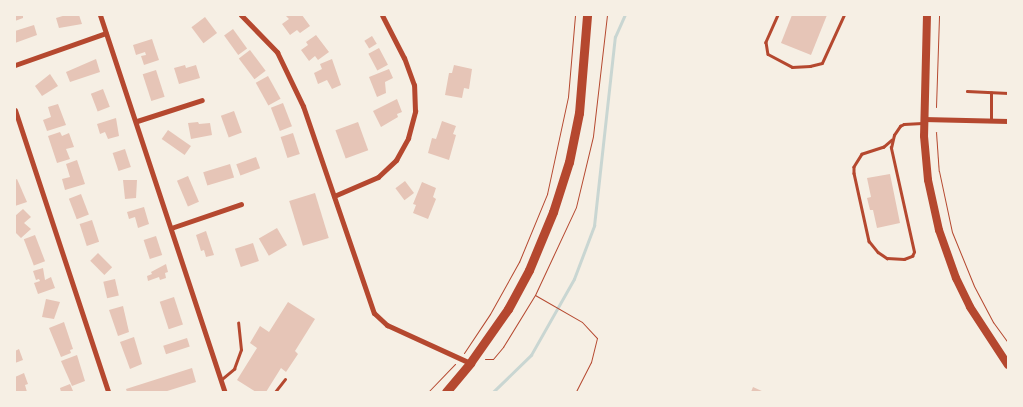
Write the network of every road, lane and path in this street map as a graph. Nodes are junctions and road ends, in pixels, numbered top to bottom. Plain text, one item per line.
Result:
1 (100, 15) edge
2 (241, 15) edge
3 (382, 15) edge
4 (575, 15) edge
5 (587, 15) edge
6 (606, 15) edge
7 (778, 15) edge
8 (844, 15) edge
9 (927, 15) edge
10 (939, 15) edge
11 (106, 34) junction
12 (15, 65) edge
13 (967, 91) dead end
14 (991, 93) junction
15 (1008, 93) edge
16 (202, 100) dead end
17 (936, 107) dead end
18 (15, 110) edge
19 (136, 121) junction
20 (923, 121) junction
21 (991, 121) junction
22 (1008, 121) edge
23 (936, 132) dead end
24 (892, 140) junction
25 (334, 196) junction
26 (241, 204) dead end
27 (171, 228) junction
28 (535, 295) junction
29 (238, 323) dead end
30 (1008, 343) edge
31 (460, 359) junction
32 (473, 359) junction
33 (1008, 364) edge
34 (285, 379) dead end
35 (221, 380) junction
36 (108, 392) edge
37 (225, 392) edge
38 (275, 392) edge
39 (428, 392) edge
40 (446, 392) edge
41 (576, 392) edge

1 - 11 street
2 - 25 street
3 - 25 street
4 - 31 path
5 - 32 main road
6 - 28 path
7 - 8 lane
9 - 20 main road
10 - 17 path
11 - 12 street
11 - 19 street
13 - 14 lane
14 - 15 lane
14 - 21 lane
16 - 19 street
18 - 36 street
19 - 27 street
20 - 21 street
20 - 24 lane
20 - 33 main road
21 - 22 street
23 - 30 path
24 - 24 lane
25 - 31 street
26 - 27 street
27 - 35 street
28 - 32 path
28 - 41 path
29 - 35 lane
31 - 32 street
31 - 39 path
32 - 40 main road
34 - 38 lane
35 - 37 street

